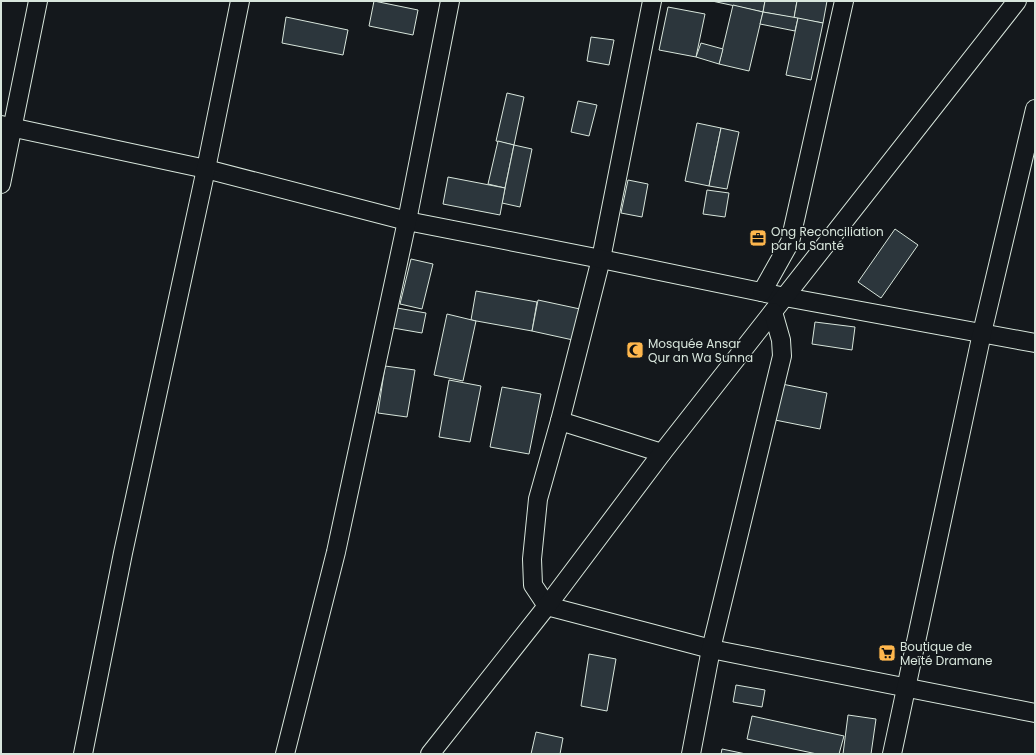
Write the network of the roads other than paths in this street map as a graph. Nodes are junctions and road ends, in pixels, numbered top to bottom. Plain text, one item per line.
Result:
1 (38, 1) edge
2 (240, 1) edge
3 (450, 1) edge
4 (652, 1) edge
5 (844, 1) edge
6 (1017, 1) edge
7 (1035, 109) edge
8 (7, 127) edge
9 (206, 169) junction
10 (1, 184) edge
11 (407, 221) junction
12 (602, 259) junction
13 (762, 292) junction
14 (785, 297) junction
15 (773, 312) junction
16 (982, 333) junction
17 (1035, 343) edge
18 (560, 421) junction
19 (662, 453) junction
20 (547, 606) junction
21 (711, 649) junction
22 (905, 687) junction
23 (1035, 713) edge
24 (83, 754) edge
25 (285, 754) edge
26 (430, 754) edge
27 (691, 754) edge
28 (892, 754) edge

1 - 8 street
2 - 9 street
3 - 11 street
4 - 12 street
5 - 13 street
6 - 14 street
7 - 16 street
8 - 9 street
8 - 10 street
9 - 11 street
9 - 24 street
11 - 12 street
11 - 25 street
12 - 13 street
12 - 18 street
13 - 14 street
14 - 15 street
14 - 16 street
15 - 19 street
15 - 21 street
16 - 17 street
16 - 22 street
18 - 19 street
18 - 20 street
19 - 20 street
20 - 21 street
20 - 26 street
21 - 22 street
21 - 27 street
22 - 23 street
22 - 28 street

